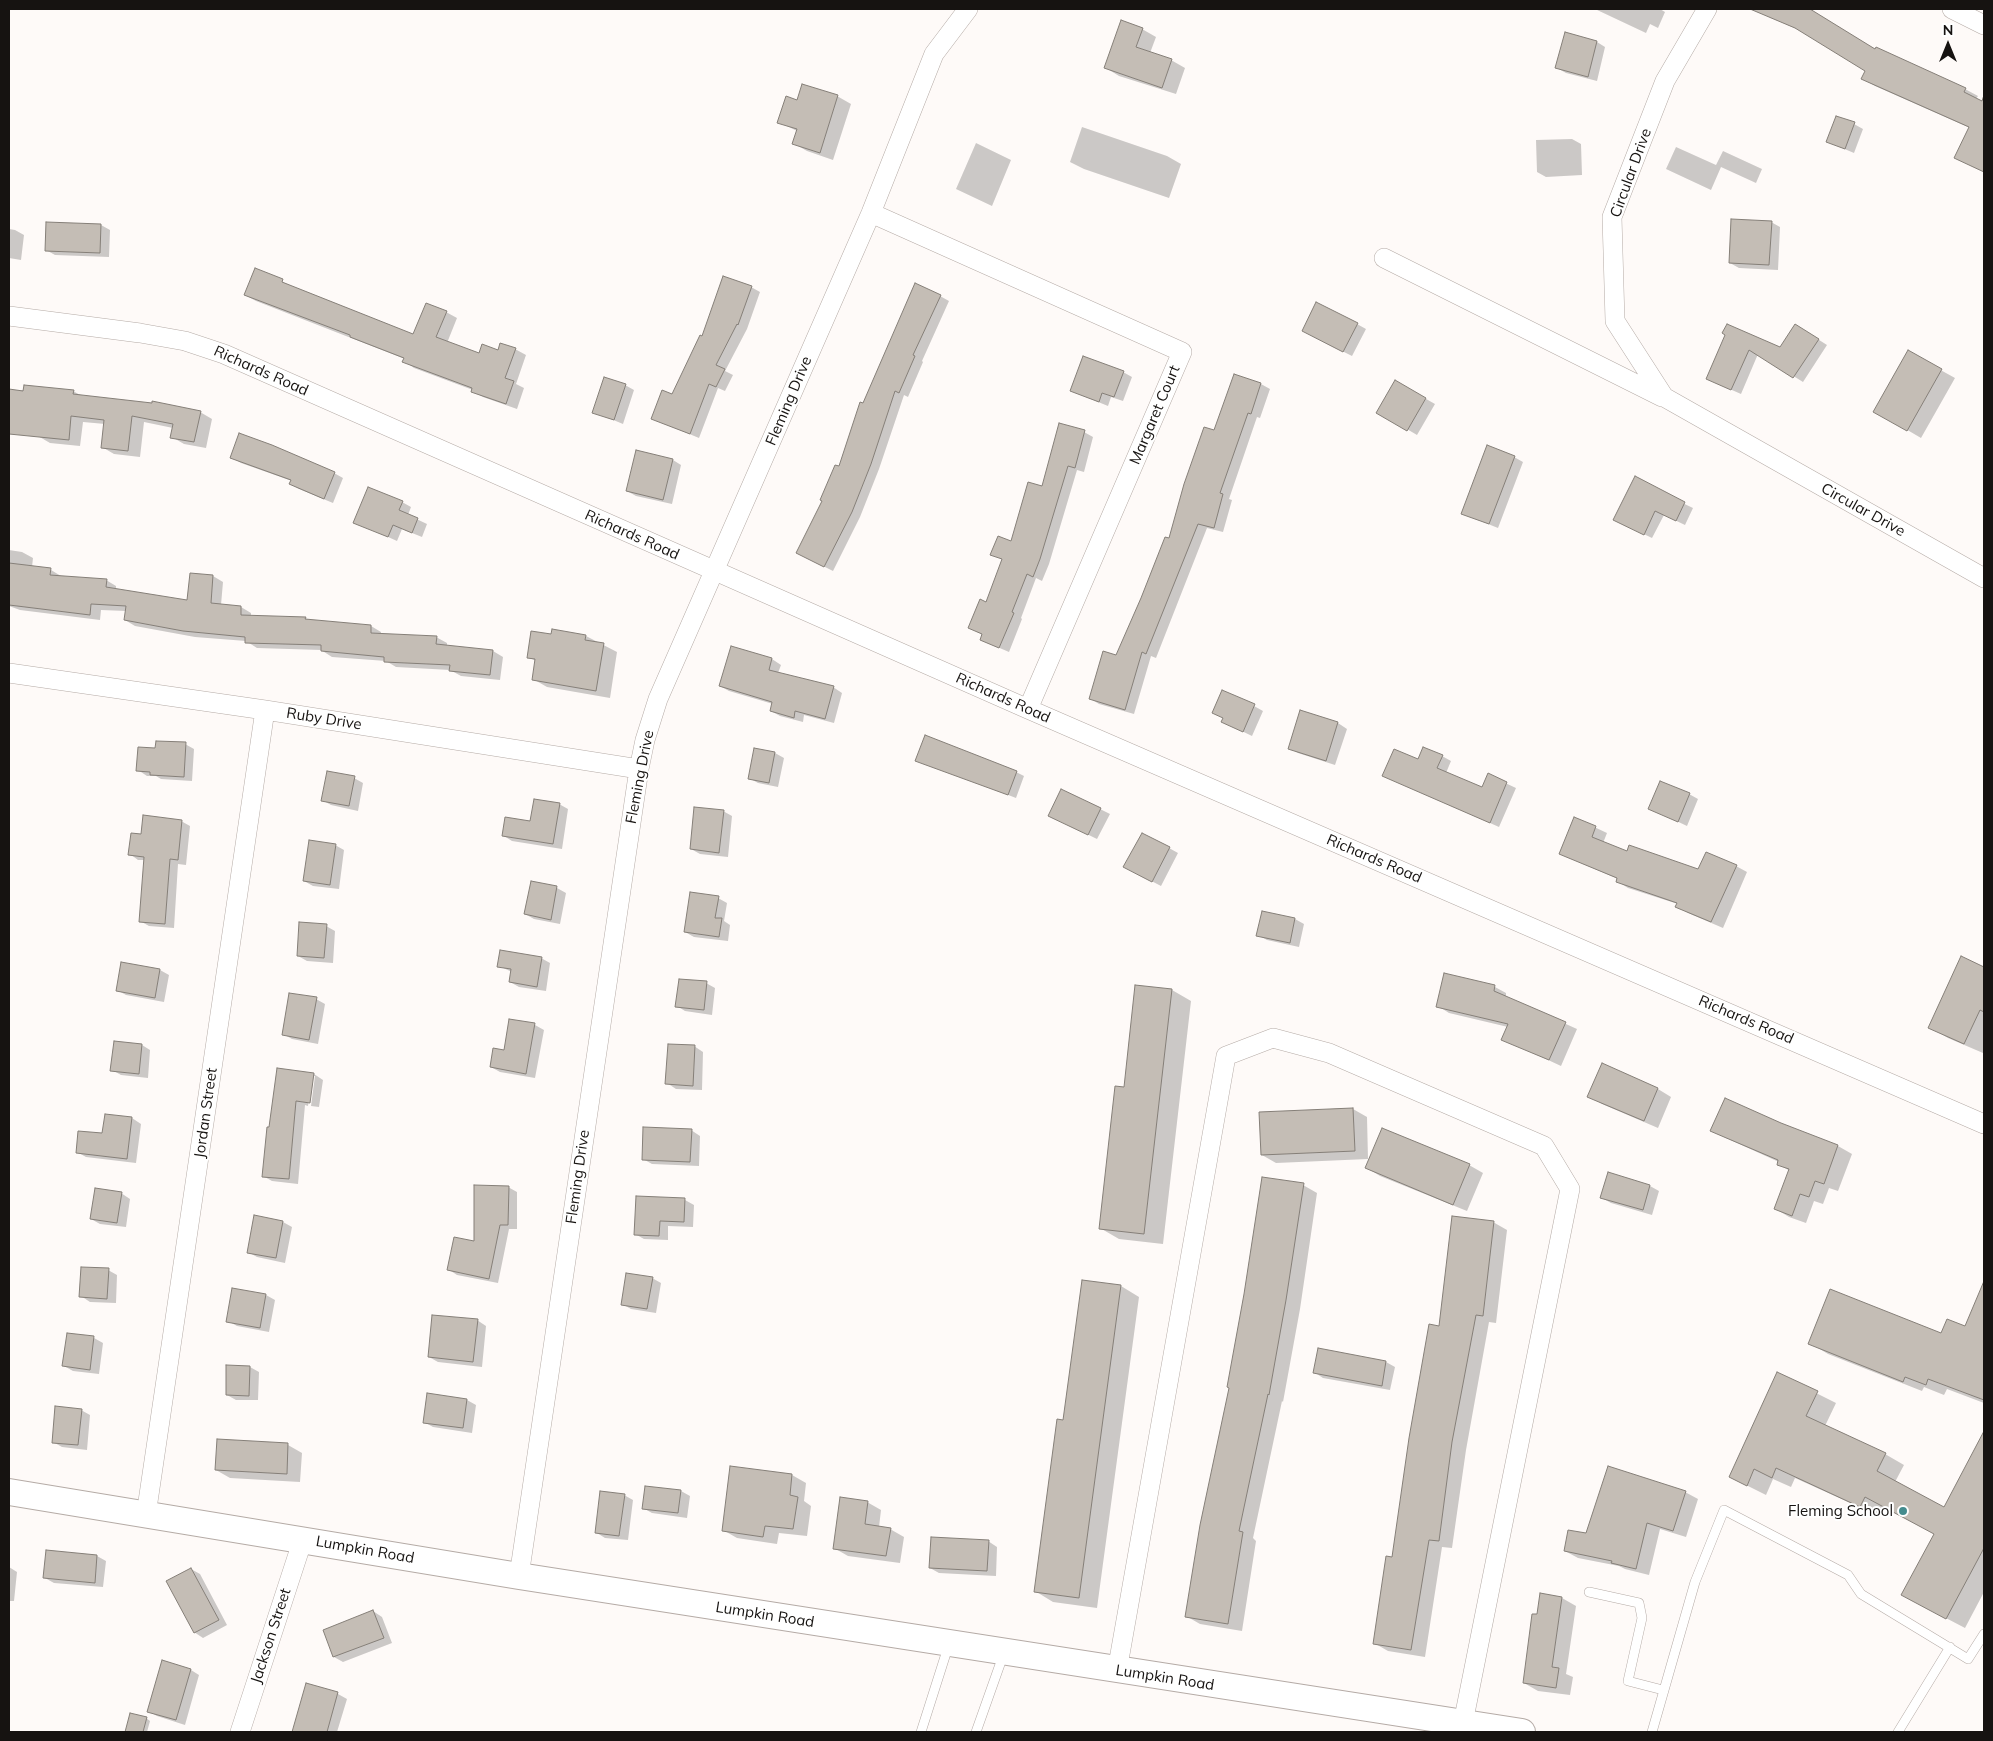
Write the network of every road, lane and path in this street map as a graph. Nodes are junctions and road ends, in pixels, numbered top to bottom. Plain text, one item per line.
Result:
1 (968, 9) edge
2 (1707, 9) edge
3 (1952, 9) edge
4 (1984, 25) edge
5 (870, 213) junction
6 (1384, 258) dead end
7 (9, 316) edge
8 (1664, 397) junction
9 (715, 571) junction
10 (1984, 578) edge
11 (9, 673) edge
12 (1028, 709) junction
13 (265, 710) junction
14 (640, 768) junction
15 (1984, 1124) edge
16 (9, 1492) edge
17 (146, 1515) junction
18 (303, 1540) junction
19 (519, 1576) junction
20 (1589, 1592) dead end
21 (1984, 1634) edge
22 (949, 1644) junction
23 (1950, 1647) junction
24 (1004, 1653) junction
25 (1117, 1670) junction
26 (1663, 1690) junction
27 (1463, 1723) junction
28 (240, 1732) edge
29 (921, 1732) edge
30 (976, 1732) edge
31 (1522, 1732) edge
32 (1652, 1732) edge
33 (1898, 1732) edge

1 - 5 street, Fleming Drive
2 - 8 street, Circular Drive
3 - 4 street
5 - 9 street, Fleming Drive
5 - 12 street, Margaret Court
6 - 8 street, Circular Drive
7 - 9 street, Richards Road
8 - 10 street, Circular Drive
9 - 12 street, Richards Road
9 - 14 street, Fleming Drive
11 - 13 street, Ruby Drive
12 - 15 street, Richards Road
13 - 14 street, Ruby Drive
13 - 17 street, Jordan Street
14 - 19 street, Fleming Drive
16 - 17 main road, Lumpkin Road
17 - 18 main road, Lumpkin Road
18 - 19 main road, Lumpkin Road
18 - 28 street, Jackson Street
19 - 22 main road, Lumpkin Road
20 - 26 lane
21 - 23 lane
22 - 24 main road, Lumpkin Road
22 - 29 lane
23 - 26 lane
23 - 33 lane
24 - 25 main road, Lumpkin Road
24 - 30 lane
25 - 27 main road, Lumpkin Road
25 - 27 street
26 - 32 lane
27 - 31 main road, Lumpkin Road

